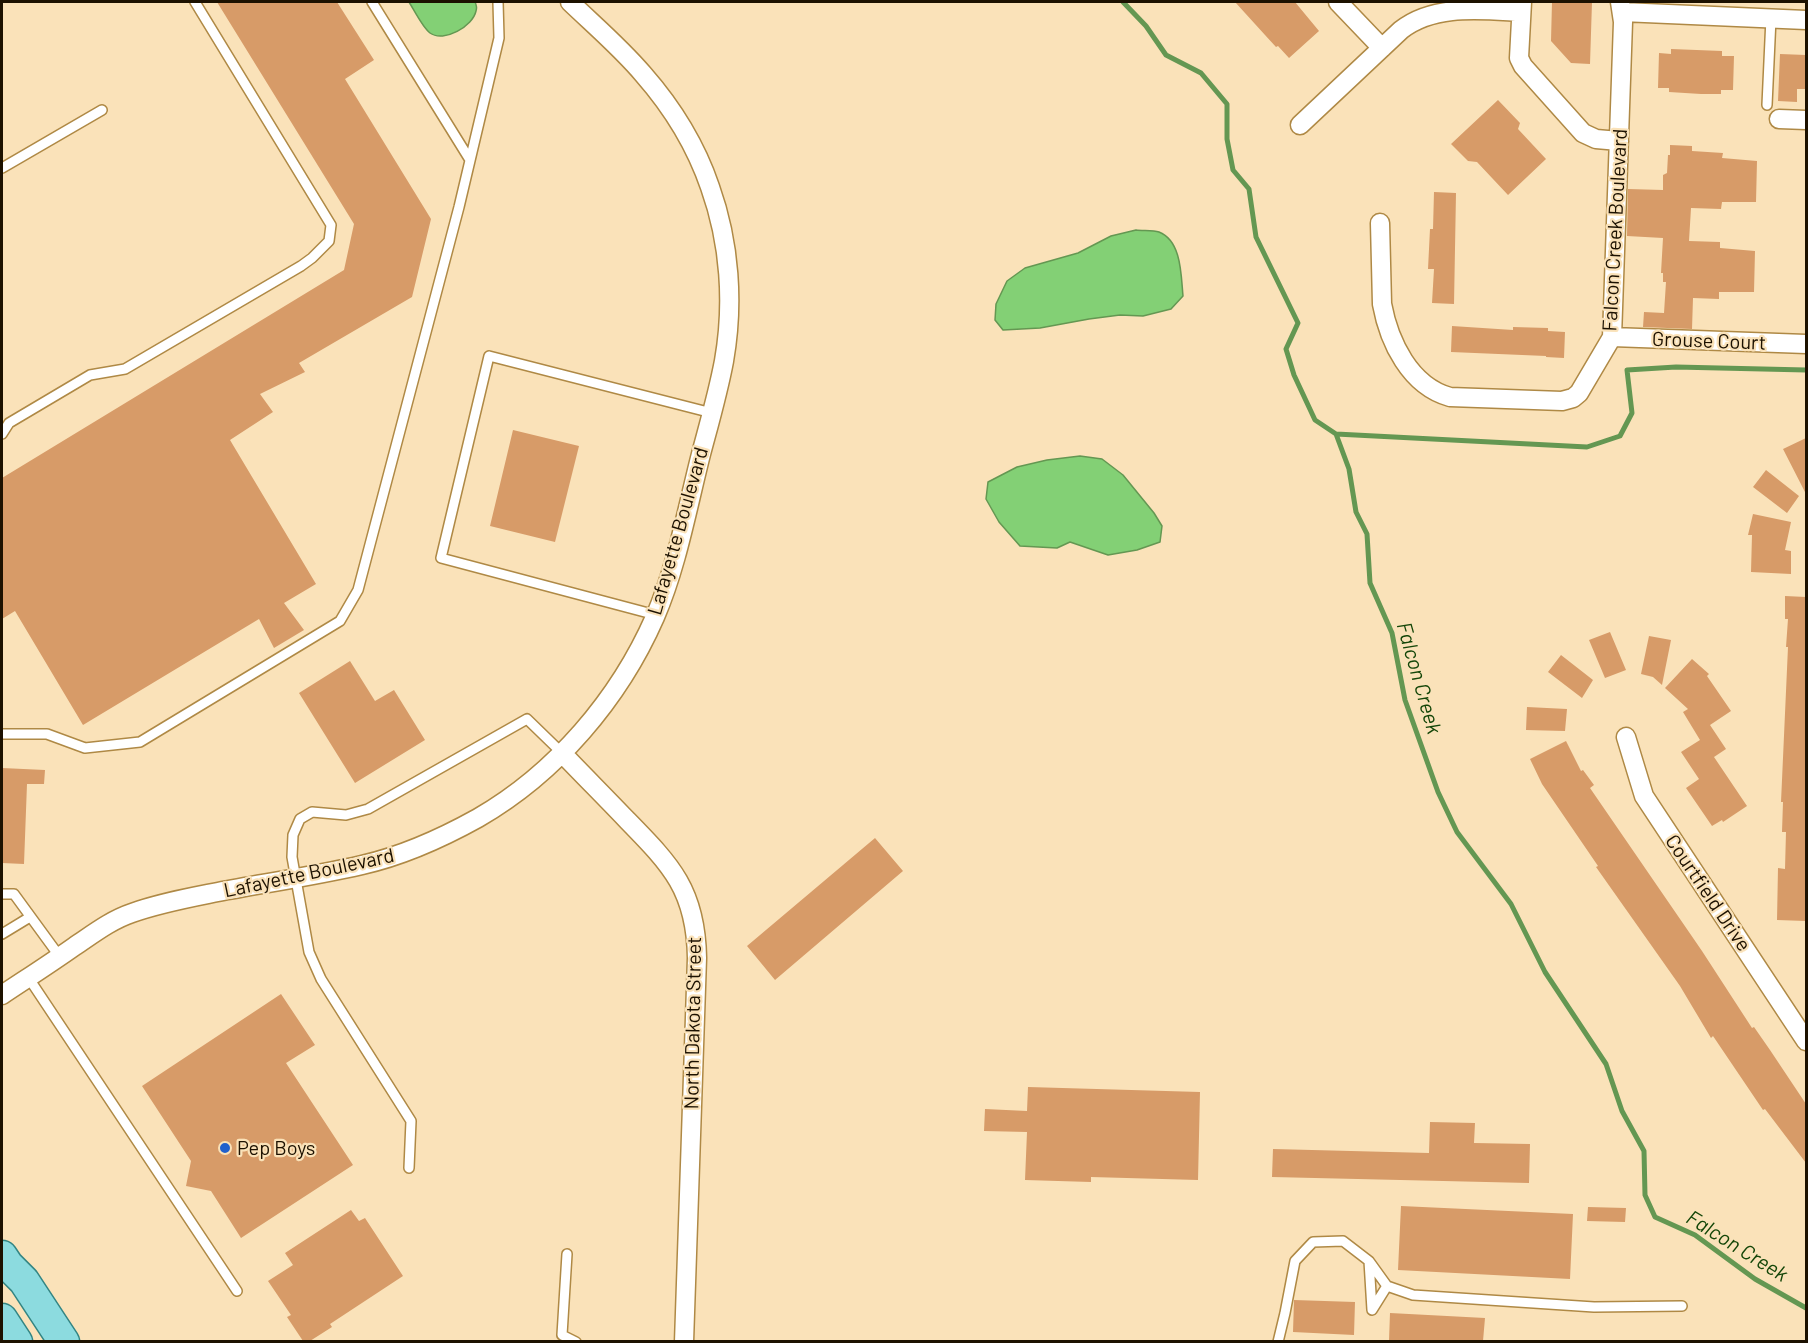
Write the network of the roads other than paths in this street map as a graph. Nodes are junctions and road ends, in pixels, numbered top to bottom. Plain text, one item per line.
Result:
1 (195, 2) edge
2 (372, 2) edge
3 (498, 2) edge
4 (570, 2) edge
5 (1338, 2) edge
6 (1522, 7) edge
7 (1621, 7) edge
8 (1771, 18) junction
9 (1806, 20) edge
10 (1382, 48) junction
11 (102, 110) dead end
12 (1773, 112) joint
13 (1806, 120) edge
14 (1300, 125) dead end
15 (1619, 141) junction
16 (470, 160) junction
17 (2, 168) edge
18 (1380, 223) dead end
19 (1612, 338) junction
20 (1806, 344) edge
21 (712, 413) junction
22 (2, 434) edge
23 (656, 615) junction
24 (2, 734) edge
25 (1626, 737) dead end
26 (562, 753) junction
27 (296, 877) junction
28 (2, 894) edge
29 (30, 917) junction
30 (2, 934) edge
31 (60, 957) junction
32 (28, 977) junction
33 (2, 995) edge
34 (1805, 1034) edge
35 (409, 1168) dead end
36 (567, 1254) dead end
37 (2, 1256) edge
38 (1368, 1261) junction
39 (1387, 1286) junction
40 (237, 1291) dead end
41 (1682, 1306) dead end
42 (2, 1319) edge
43 (17, 1341) edge
44 (64, 1341) edge
45 (576, 1341) edge
46 (684, 1341) edge
47 (1278, 1341) edge

1 - 22 lane
2 - 16 lane
3 - 16 lane
4 - 21 street, Lafayette Boulevard
5 - 10 street
6 - 10 street
6 - 15 street
7 - 8 street
7 - 15 street, Falcon Creek Boulevard
8 - 9 street
8 - 12 lane
10 - 14 street
11 - 17 lane
12 - 13 street
15 - 19 street, Falcon Creek Boulevard
16 - 24 lane
18 - 19 street, Falcon Creek Boulevard
19 - 20 street, Grouse Court
21 - 23 street, Lafayette Boulevard
21 - 23 lane
23 - 26 street, Lafayette Boulevard
25 - 34 street, Courtfield Drive
26 - 27 street, Lafayette Boulevard
26 - 27 lane
26 - 46 street, North Dakota Street
27 - 31 street, Lafayette Boulevard
27 - 35 lane
28 - 29 lane
29 - 30 lane
29 - 31 lane
31 - 32 street, Lafayette Boulevard
32 - 33 street, Lafayette Boulevard
32 - 40 lane
36 - 45 lane
37 - 44 main road
38 - 39 lane
38 - 39 lane
38 - 47 lane
39 - 41 lane
42 - 43 main road

